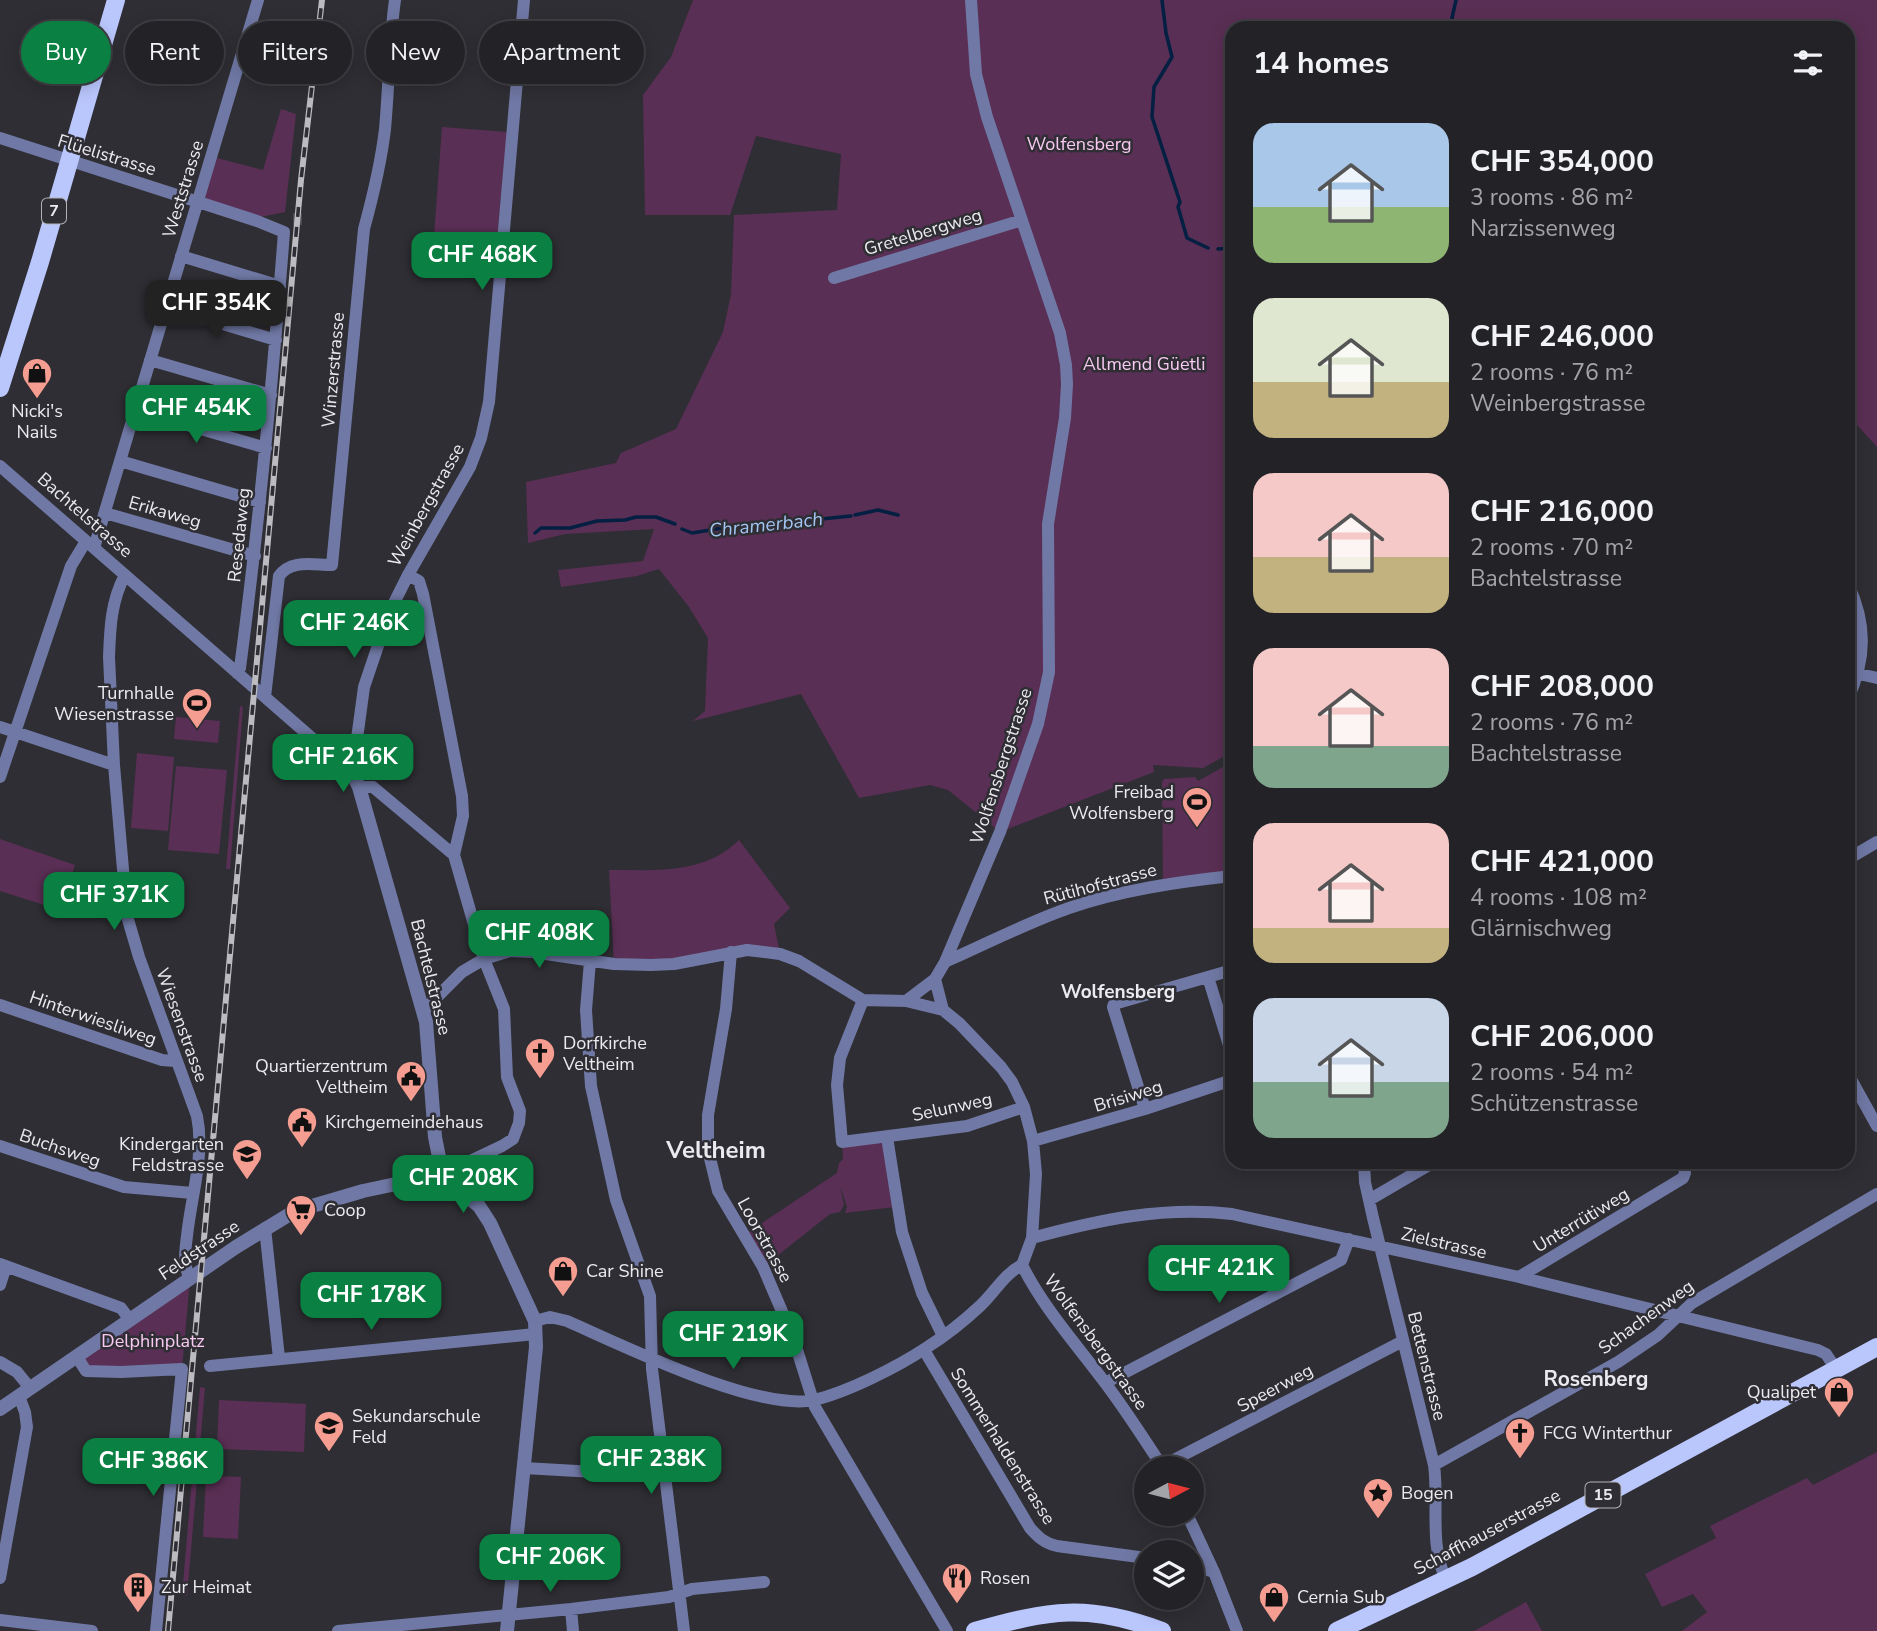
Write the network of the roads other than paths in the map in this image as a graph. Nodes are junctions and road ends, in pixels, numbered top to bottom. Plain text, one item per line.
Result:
1 (116, 0) edge
2 (258, 0) edge
3 (395, 0) edge
4 (524, 0) edge
5 (971, 0) edge
6 (0, 138) edge
7 (69, 160) junction
8 (197, 201) junction
9 (1022, 220) junction
10 (284, 232) joint
11 (181, 256) junction
12 (834, 278) dead end
13 (280, 286) junction
14 (166, 307) junction
15 (275, 340) junction
16 (150, 360) junction
17 (0, 388) edge
18 (271, 395) junction
19 (135, 410) junction
20 (266, 448) junction
21 (120, 461) junction
22 (0, 466) edge
23 (260, 502) junction
24 (105, 513) junction
25 (90, 545) junction
26 (255, 556) junction
27 (125, 575) junction
28 (408, 575) junction
29 (1855, 603) edge
30 (237, 673) junction
31 (1859, 674) junction
32 (1877, 678) edge
33 (1855, 683) edge
34 (265, 697) junction
35 (0, 727) edge
36 (15, 732) junction
37 (114, 765) junction
38 (344, 766) junction
39 (0, 777) edge
40 (359, 787) junction
41 (1877, 842) edge
42 (454, 855) junction
43 (1855, 855) edge
44 (1225, 877) edge
45 (731, 953) junction
46 (484, 959) junction
47 (590, 961) junction
48 (945, 962) junction
49 (1225, 972) edge
50 (1208, 977) junction
51 (935, 979) junction
52 (863, 1000) junction
53 (906, 1002) junction
54 (0, 1005) edge
55 (943, 1010) junction
56 (423, 1011) junction
57 (1225, 1032) edge
58 (175, 1060) junction
59 (1225, 1082) edge
60 (1855, 1087) edge
61 (1024, 1107) junction
62 (1145, 1109) junction
63 (1877, 1126) edge
64 (887, 1137) junction
65 (1033, 1141) junction
66 (0, 1146) edge
67 (1365, 1169) edge
68 (1422, 1169) edge
69 (1683, 1169) edge
70 (443, 1174) junction
71 (192, 1194) junction
72 (1877, 1194) edge
73 (1369, 1200) junction
74 (265, 1228) junction
75 (1032, 1238) junction
76 (1349, 1239) junction
77 (1380, 1246) junction
78 (3, 1265) edge
79 (1022, 1265) junction
80 (1519, 1277) junction
81 (190, 1279) junction
82 (0, 1285) edge
83 (1679, 1317) junction
84 (130, 1320) junction
85 (535, 1327) junction
86 (943, 1336) junction
87 (1403, 1340) junction
88 (1877, 1347) edge
89 (924, 1350) junction
90 (77, 1357) junction
91 (652, 1357) junction
92 (279, 1358) junction
93 (0, 1362) edge
94 (210, 1366) dead end
95 (1836, 1369) junction
96 (1105, 1383) junction
97 (25, 1392) junction
98 (814, 1400) junction
99 (0, 1409) edge
100 (1155, 1456) edge
101 (1184, 1456) edge
102 (1434, 1465) junction
103 (524, 1468) junction
104 (665, 1476) junction
105 (6, 1514) edge
106 (1193, 1526) edge
107 (1134, 1556) edge
108 (1204, 1568) edge
109 (1214, 1572) junction
110 (0, 1578) edge
111 (1446, 1579) junction
112 (764, 1582) dead end
113 (680, 1593) junction
114 (571, 1608) junction
115 (508, 1615) junction
116 (0, 1620) edge
117 (418, 1627) edge
118 (92, 1631) edge
119 (156, 1631) edge
120 (338, 1631) edge
121 (507, 1631) edge
122 (573, 1631) edge
123 (684, 1631) edge
124 (947, 1631) edge
125 (975, 1631) edge
126 (1162, 1631) edge
127 (1237, 1631) edge
128 (1337, 1631) edge

1 - 7 main road, 7
2 - 8 street, Weststrasse
3 - 34 street, Winzerstrasse
4 - 28 street, Weinbergstrasse
5 - 9 street, Wolfensbergstrasse
6 - 7 street, Flüelistrasse
7 - 8 street, Flüelistrasse
7 - 17 main road, 7
8 - 10 street, Flüelistrasse
8 - 11 street, Weststrasse
9 - 12 street, Gretelbergweg
9 - 48 street, Wolfensbergstrasse
10 - 13 street, Resedaweg
11 - 13 street
11 - 14 street, Weststrasse
13 - 15 street, Resedaweg
14 - 15 street
14 - 16 street, Weststrasse
15 - 18 street, Resedaweg
16 - 18 street
16 - 19 street, Weststrasse
18 - 20 street, Resedaweg
19 - 20 street
19 - 21 street, Weststrasse
20 - 23 street, Resedaweg
21 - 23 street
21 - 24 street, Weststrasse
22 - 25 street, Bachtelstrasse
23 - 26 street, Resedaweg
24 - 25 street, Weststrasse
24 - 26 street, Erikaweg
25 - 27 street, Bachtelstrasse
25 - 36 street, Weststrasse
26 - 30 street, Resedaweg
27 - 30 street, Bachtelstrasse
27 - 37 street, Wiesenstrasse
28 - 38 street, Weinbergstrasse
28 - 42 street
29 - 31 street
30 - 34 street, Bachtelstrasse
31 - 32 street
31 - 33 street
34 - 38 street, Bachtelstrasse
35 - 36 street
36 - 37 street
36 - 39 street, Weststrasse
37 - 58 street, Wiesenstrasse
38 - 40 street, Bachtelstrasse
40 - 42 street
40 - 56 street, Bachtelstrasse
41 - 43 street
42 - 46 street
44 - 48 street, Rütihofstrasse
45 - 47 street
45 - 52 street
45 - 98 street, Loorstrasse
46 - 47 street
46 - 56 street
46 - 70 street
47 - 91 street
48 - 51 street, Wolfensbergstrasse
49 - 50 street
50 - 57 street
50 - 62 street
51 - 53 street
51 - 55 street
52 - 53 street
52 - 64 street, Selunweg
53 - 55 street
54 - 58 street, Hinterwiesliweg
55 - 61 street, Wolfensbergstrasse
56 - 70 street, Bachtelstrasse
58 - 71 street, Wiesenstrasse
59 - 62 street, Brisiweg
60 - 63 street
61 - 64 street, Selunweg
61 - 65 street, Wolfensbergstrasse
62 - 65 street, Brisiweg
64 - 86 street
65 - 75 street, Wolfensbergstrasse
66 - 71 street, Buchsweg
67 - 73 street, Bettenstrasse
68 - 73 street
69 - 80 street, Unterrütiweg
70 - 74 street, Feldstrasse
70 - 85 street
71 - 81 street, Wiesenstrasse
72 - 83 street, Schachenweg
73 - 77 street, Bettenstrasse
74 - 81 street, Feldstrasse
74 - 92 street
75 - 76 street, Zielstrasse
75 - 79 street, Wolfensbergstrasse
76 - 77 street, Zielstrasse
76 - 96 street
77 - 80 street, Zielstrasse
77 - 87 street, Bettenstrasse
78 - 82 street
78 - 84 street
79 - 86 street
79 - 96 street, Wolfensbergstrasse
80 - 83 street, Zielstrasse
81 - 84 street, Feldstrasse
83 - 95 street, Zielstrasse
83 - 102 street, Schachenweg
84 - 90 street, Feldstrasse
85 - 91 street
85 - 92 street
85 - 103 street
86 - 89 street
87 - 101 street, Speerweg
87 - 102 street, Bettenstrasse
88 - 95 main road, Schaffhauserstrasse / 15
89 - 98 street
89 - 107 street, Sommerhaldenstrasse
90 - 97 street, Feldstrasse
90 - 119 street
91 - 98 street
91 - 104 street
92 - 94 street
93 - 97 street
95 - 111 main road, Schaffhauserstrasse / 15
96 - 100 street, Wolfensbergstrasse
97 - 99 street, Feldstrasse
97 - 105 street
98 - 124 street, Loorstrasse
102 - 111 street, Bettenstrasse
103 - 104 street
103 - 115 street
104 - 113 street
105 - 110 street
106 - 109 street
108 - 109 street
109 - 127 street
111 - 128 main road, Schaffhauserstrasse / 15
112 - 113 street
113 - 114 street
113 - 123 street
114 - 115 street
114 - 122 street
115 - 117 street
115 - 121 street
116 - 118 street
117 - 120 street
125 - 126 main road

